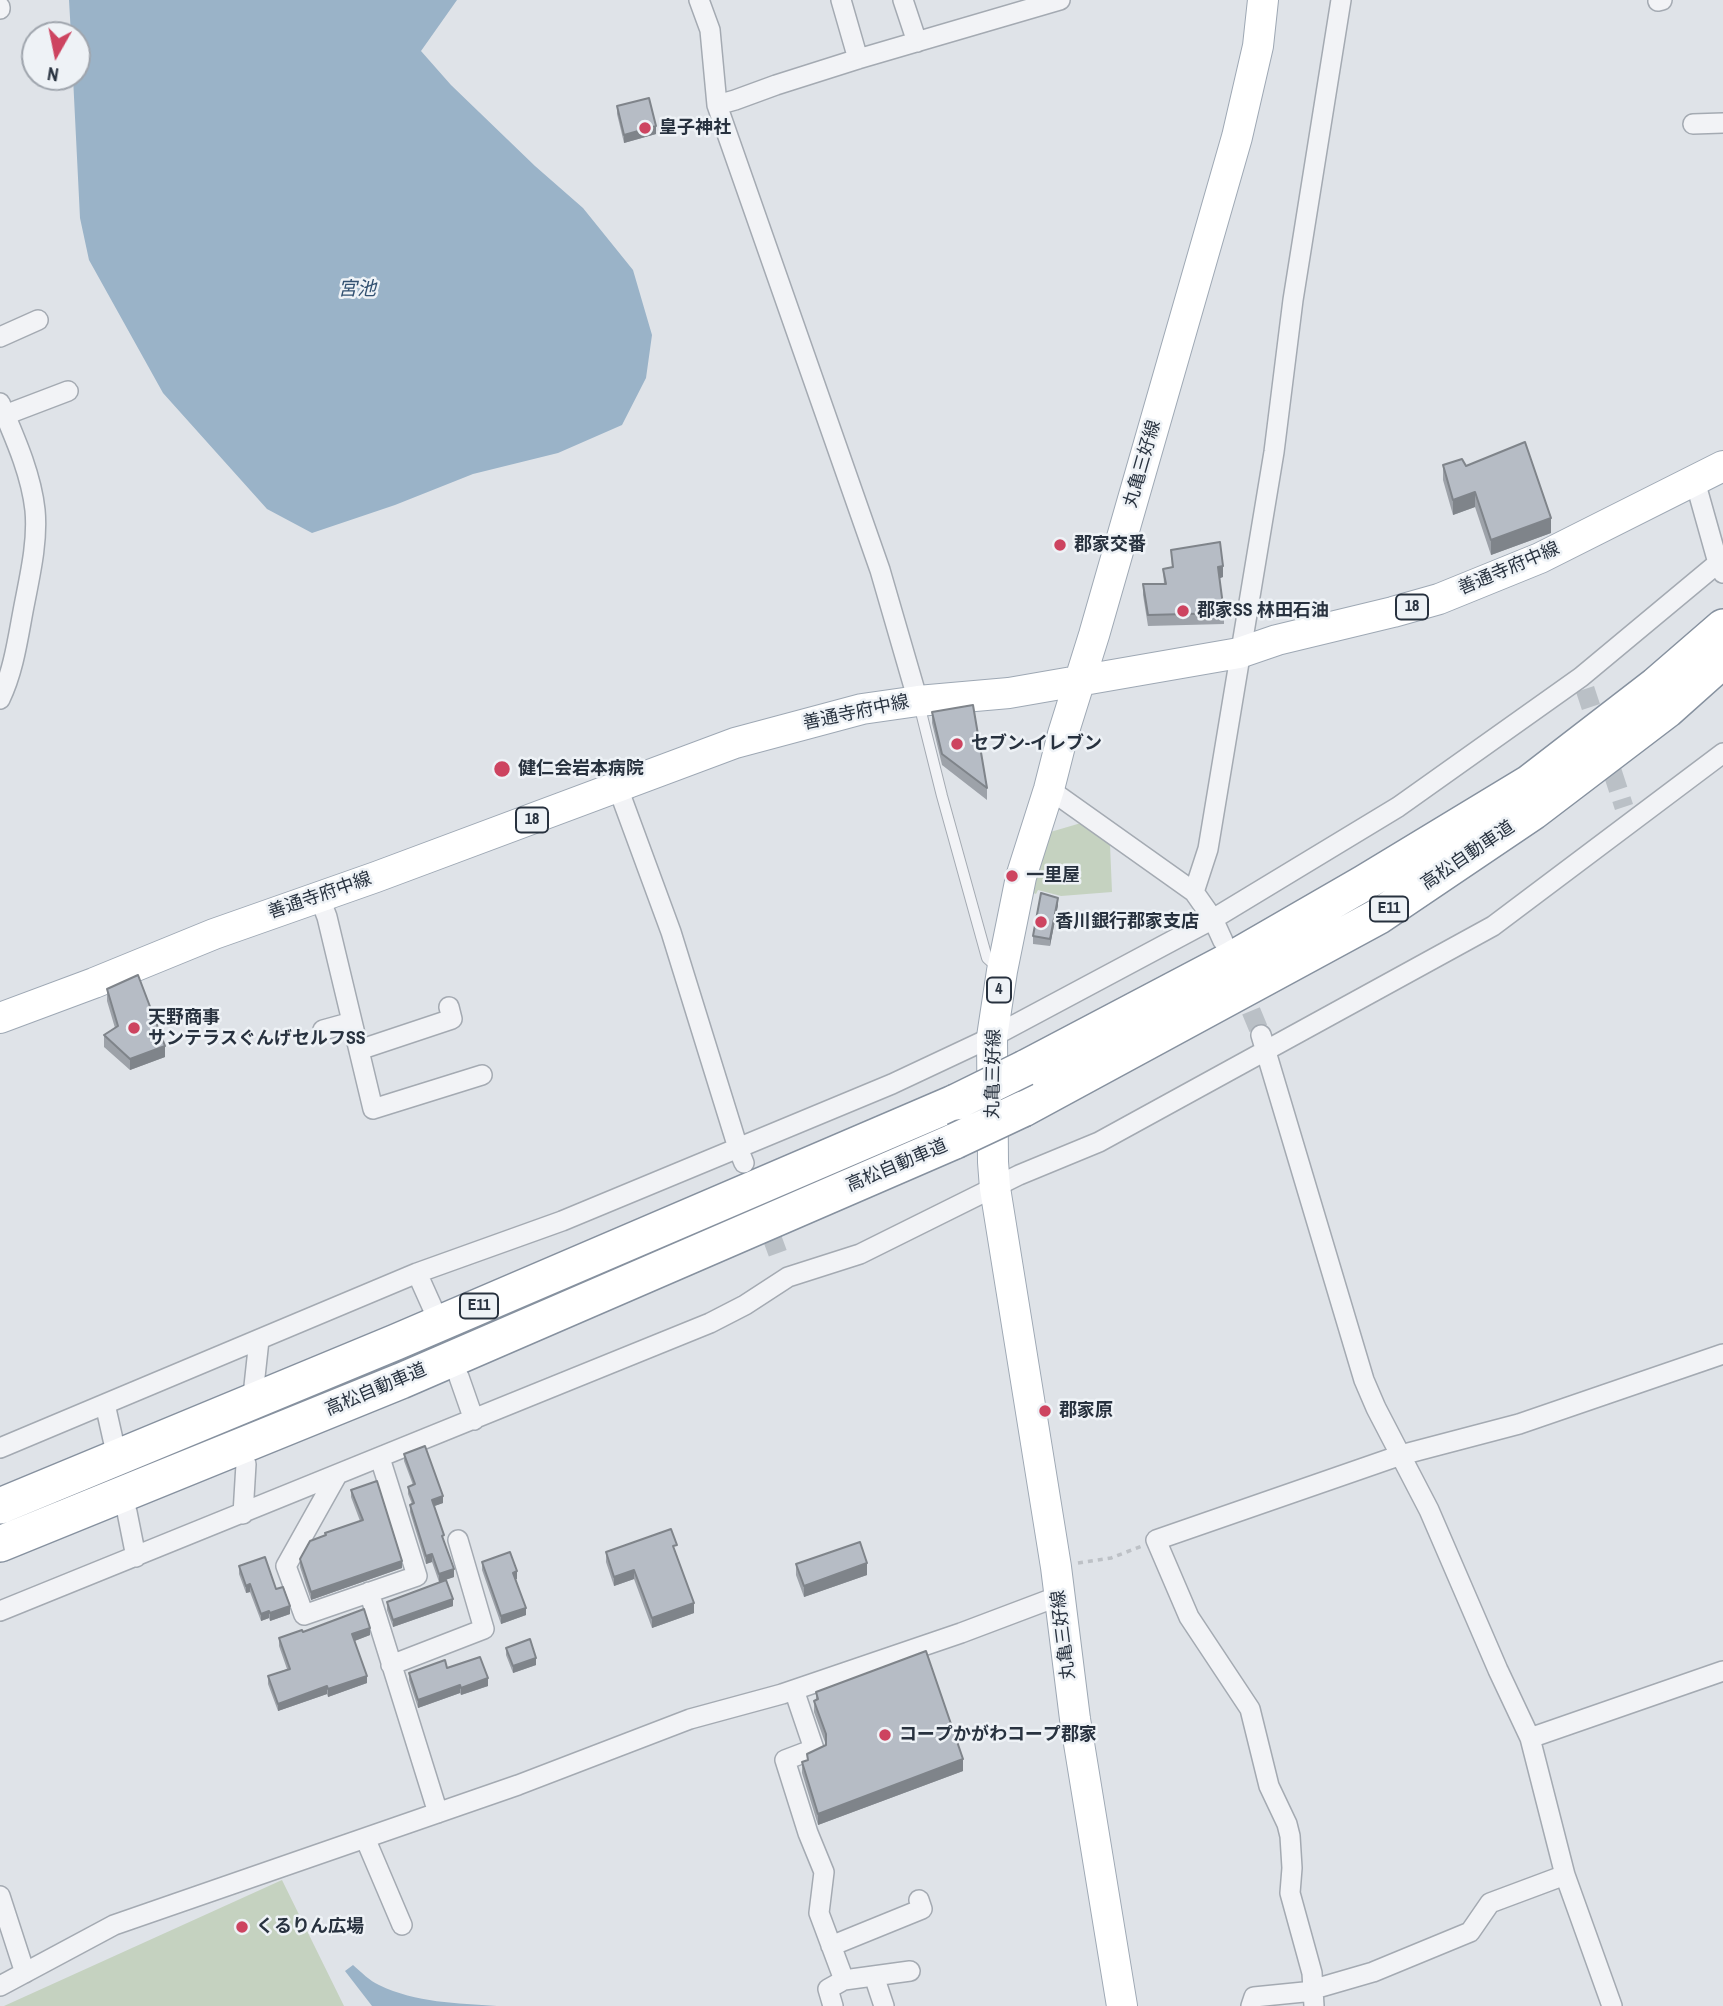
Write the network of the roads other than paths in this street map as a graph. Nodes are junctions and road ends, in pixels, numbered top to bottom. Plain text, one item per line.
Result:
1 (699, 0) edge
2 (841, 0) edge
3 (903, 0) edge
4 (1060, 0) edge
5 (1263, 0) edge
6 (1341, 0) edge
7 (917, 42) junction
8 (858, 59) junction
9 (717, 105) junction
10 (1723, 123) edge
11 (1693, 124) dead end
12 (38, 320) dead end
13 (0, 337) edge
14 (68, 391) dead end
15 (3, 409) edge
16 (1723, 466) edge
17 (1695, 481) junction
18 (1721, 568) edge
19 (1723, 627) edge
20 (1240, 653) junction
21 (1723, 660) edge
22 (1080, 681) junction
23 (0, 699) edge
24 (918, 701) junction
25 (1723, 753) edge
26 (618, 788) junction
27 (1049, 789) junction
28 (1194, 892) junction
29 (318, 896) junction
30 (1213, 919) junction
31 (1223, 942) dead end
32 (1002, 971) junction
33 (449, 1007) dead end
34 (0, 1018) edge
35 (352, 1023) junction
36 (323, 1030) dead end
37 (992, 1037) junction
38 (1264, 1043) junction
39 (359, 1050) junction
40 (482, 1075) dead end
41 (741, 1156) junction
42 (995, 1188) junction
43 (417, 1273) junction
44 (434, 1311) dead end
45 (259, 1340) junction
46 (1723, 1354) edge
47 (459, 1377) dead end
48 (254, 1386) dead end
49 (105, 1404) junction
50 (474, 1420) junction
51 (114, 1444) dead end
52 (0, 1448) edge
53 (1401, 1455) junction
54 (380, 1458) junction
55 (246, 1464) dead end
56 (337, 1475) junction
57 (0, 1506) edge
58 (127, 1512) dead end
59 (243, 1514) junction
60 (458, 1540) dead end
61 (0, 1544) edge
62 (136, 1557) junction
63 (369, 1592) junction
64 (1059, 1596) junction
65 (0, 1611) edge
66 (391, 1665) junction
67 (1723, 1671) edge
68 (794, 1690) junction
69 (1530, 1738) junction
70 (438, 1813) junction
71 (365, 1838) junction
72 (1565, 1875) junction
73 (0, 1896) edge
74 (919, 1900) dead end
75 (402, 1925) dead end
76 (831, 1946) junction
77 (910, 1971) dead end
78 (25, 1973) junction
79 (874, 1976) junction
80 (844, 1980) junction
81 (0, 1986) edge
82 (1313, 1998) edge
83 (833, 2006) edge
84 (884, 2006) edge
85 (1122, 2006) edge
86 (1251, 2006) edge
87 (1612, 2006) edge

1 - 9 street
2 - 8 street
3 - 7 street
4 - 7 street
5 - 22 main road, 丸亀三好線 / 4
6 - 20 street
7 - 8 street
8 - 9 street
9 - 24 street
10 - 11 street
12 - 13 street
14 - 15 street
15 - 23 street
16 - 17 main road, 善通寺府中線 / 18
17 - 18 street
17 - 20 main road, 善通寺府中線 / 18
18 - 30 street
19 - 57 highway, 高松自動車道 / E11, bridge
20 - 22 main road, 善通寺府中線 / 18
20 - 28 street
21 - 61 highway, 高松自動車道 / E11, bridge
22 - 24 main road, 善通寺府中線 / 18
22 - 27 main road, 丸亀三好線 / 4
24 - 26 main road, 善通寺府中線 / 18
24 - 32 lane
25 - 38 street
26 - 29 main road, 善通寺府中線 / 18
26 - 41 street
27 - 28 street
27 - 32 main road, 丸亀三好線 / 4
28 - 30 street
29 - 34 main road, 善通寺府中線 / 18
29 - 35 street
30 - 31 street
30 - 37 street
32 - 37 main road, 丸亀三好線 / 4
33 - 39 street
35 - 36 street
35 - 39 street
37 - 41 street
37 - 42 main road, 丸亀三好線 / 4
38 - 42 street
38 - 53 street
39 - 40 street
41 - 43 street
42 - 50 street
42 - 64 main road, 丸亀三好線 / 4
43 - 44 street
43 - 45 street
45 - 48 street
45 - 49 street
46 - 53 street
47 - 50 street
49 - 51 street
49 - 52 street
50 - 54 street
53 - 69 street
53 - 82 street
54 - 56 street
54 - 63 street
55 - 59 street
56 - 59 street
56 - 63 street
58 - 62 street
59 - 62 street
60 - 66 street
62 - 65 street
63 - 66 street
64 - 68 street
64 - 85 main road, 丸亀三好線 / 4
66 - 70 street
67 - 69 street
68 - 70 street
68 - 76 street
69 - 72 street
70 - 71 street
71 - 75 street
71 - 78 street
72 - 82 street
72 - 87 street
73 - 78 street
74 - 76 street
76 - 80 street
77 - 79 street
78 - 81 street
79 - 80 street
79 - 84 street
80 - 83 street
82 - 86 street

